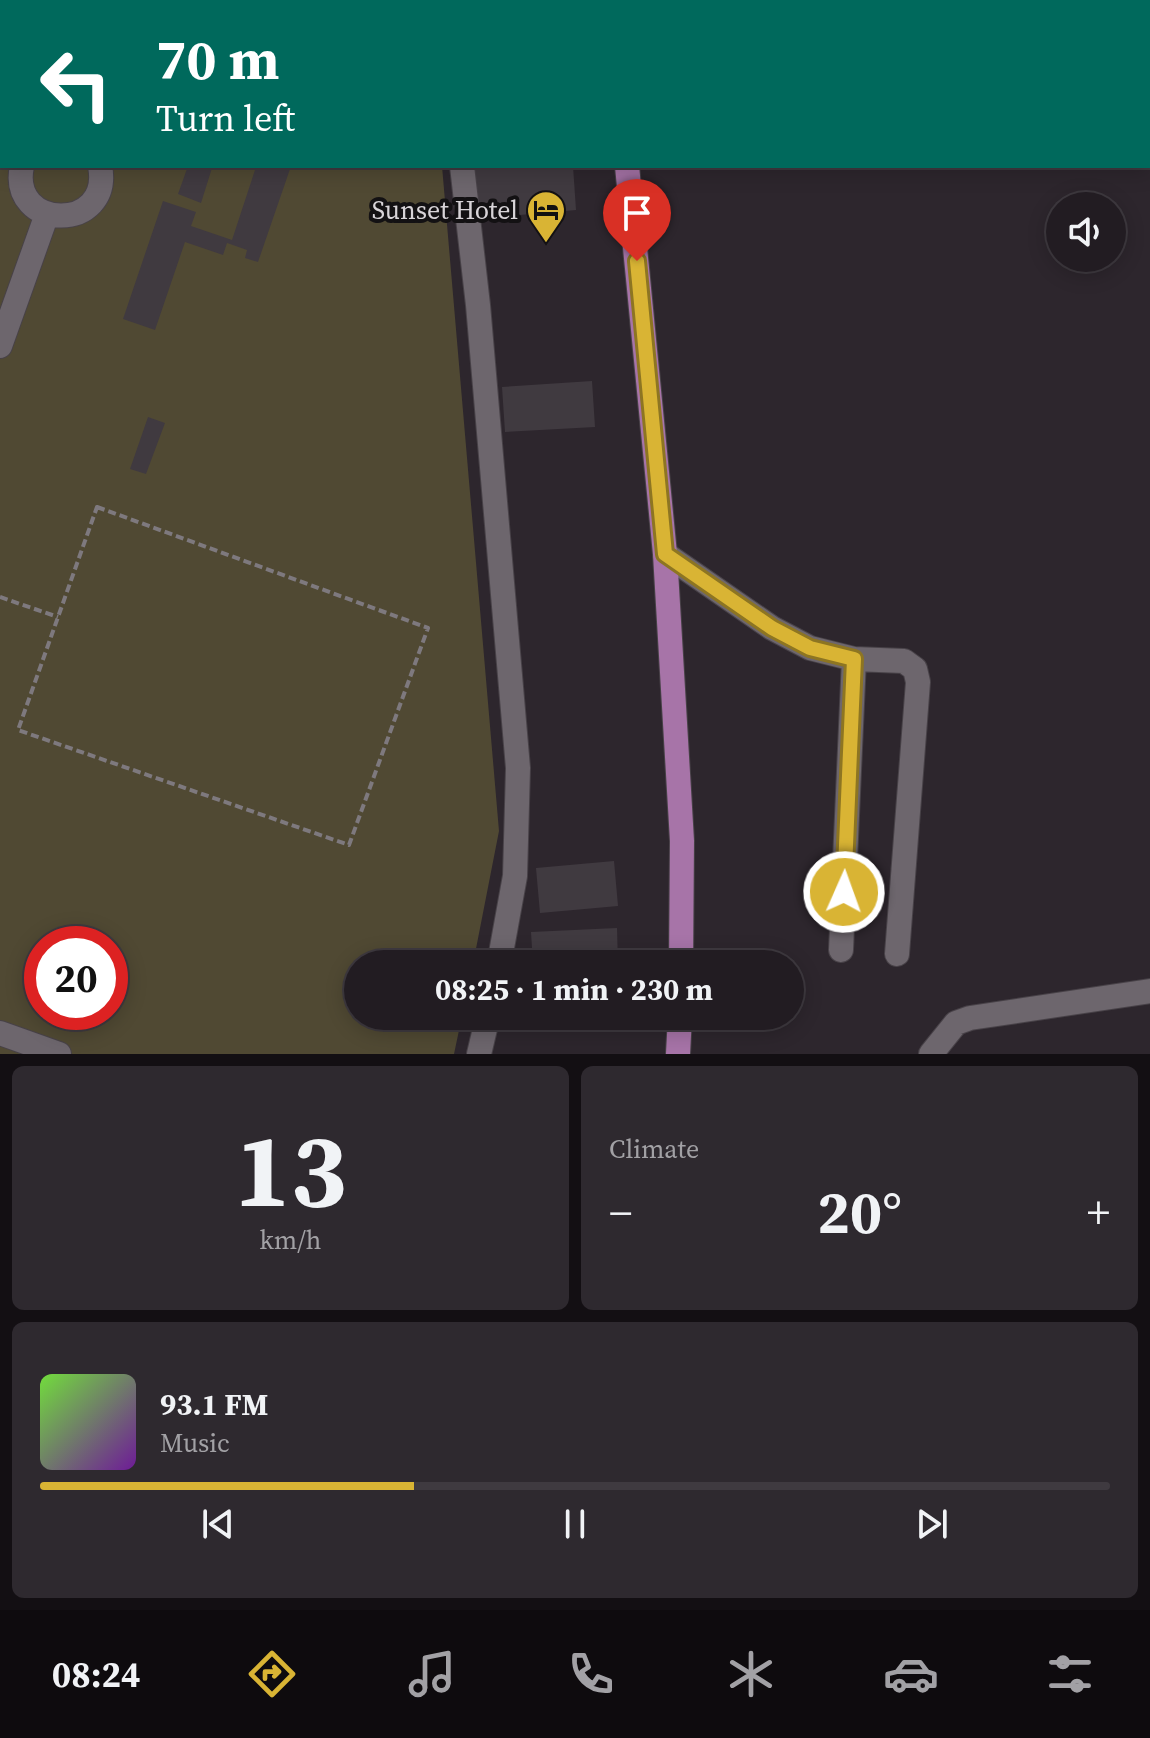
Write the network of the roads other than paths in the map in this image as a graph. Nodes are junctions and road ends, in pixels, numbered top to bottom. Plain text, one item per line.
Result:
1 (22, 168) edge
2 (100, 168) edge
3 (462, 168) edge
4 (627, 168) edge
5 (47, 214) junction
6 (0, 346) edge
7 (665, 554) junction
8 (854, 659) junction
9 (502, 950) edge
10 (681, 950) edge
11 (841, 950) dead end
12 (897, 954) dead end
13 (1150, 991) edge
14 (485, 1030) edge
15 (679, 1030) edge
16 (0, 1033) edge
17 (59, 1054) edge
18 (479, 1054) edge
19 (678, 1054) edge
20 (931, 1054) edge

1 - 5 street
2 - 5 street
3 - 9 street
4 - 7 main road
5 - 6 street
7 - 8 street
7 - 10 main road
8 - 11 street
8 - 12 street
13 - 20 street
14 - 18 street
15 - 19 main road
16 - 17 street

